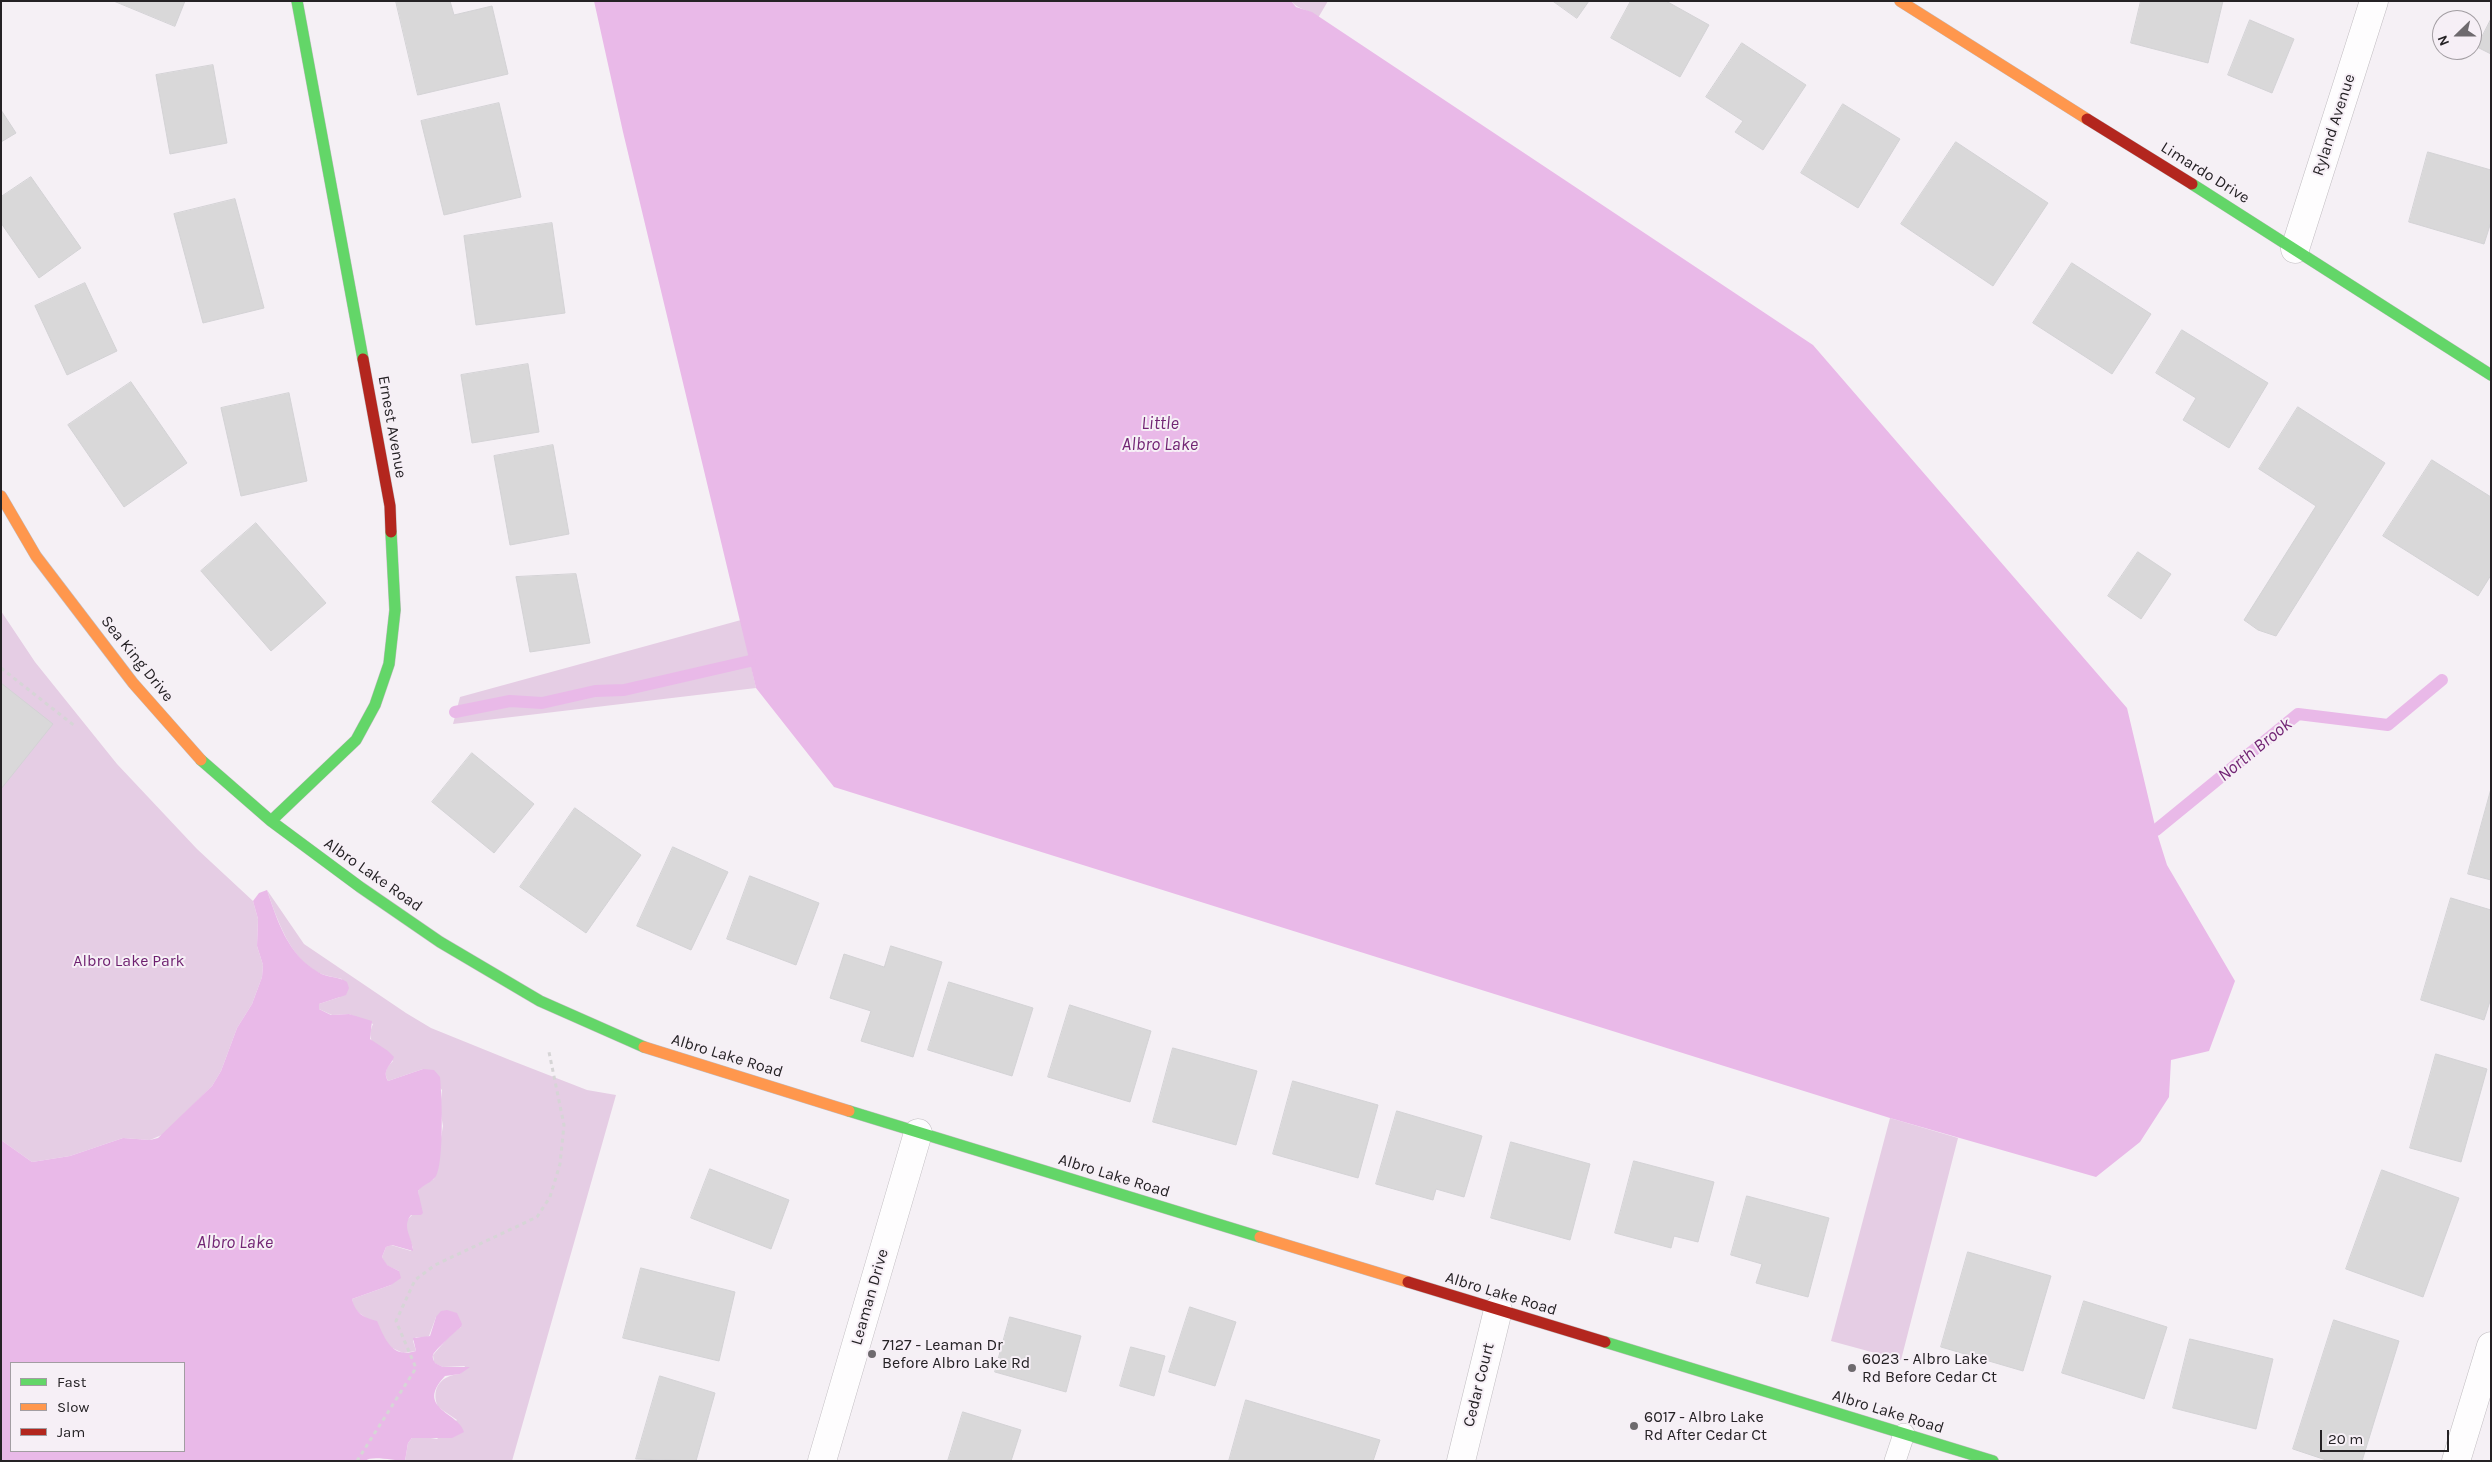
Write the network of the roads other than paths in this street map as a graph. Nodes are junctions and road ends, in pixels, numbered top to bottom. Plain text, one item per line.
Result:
1 (297, 1) edge
2 (1900, 1) edge
3 (2374, 1) edge
4 (2295, 249) junction
5 (2491, 375) edge
6 (1, 496) edge
7 (271, 821) junction
8 (918, 1133) junction
9 (1498, 1310) junction
10 (2491, 1346) edge
11 (1904, 1434) junction
12 (822, 1461) edge
13 (1461, 1461) edge
14 (1895, 1461) edge
15 (1994, 1461) edge
16 (2456, 1461) edge

1 - 7 street, Ernest Avenue
2 - 4 street, Limardo Drive
3 - 4 street, Ryland Avenue
4 - 5 street, Limardo Drive
6 - 7 street, Sea King Drive
7 - 8 street, Albro Lake Road
8 - 9 street, Albro Lake Road
8 - 12 street, Leaman Drive
9 - 11 street, Albro Lake Road
9 - 13 street, Cedar Court
10 - 16 street
11 - 14 lane
11 - 15 street, Albro Lake Road

